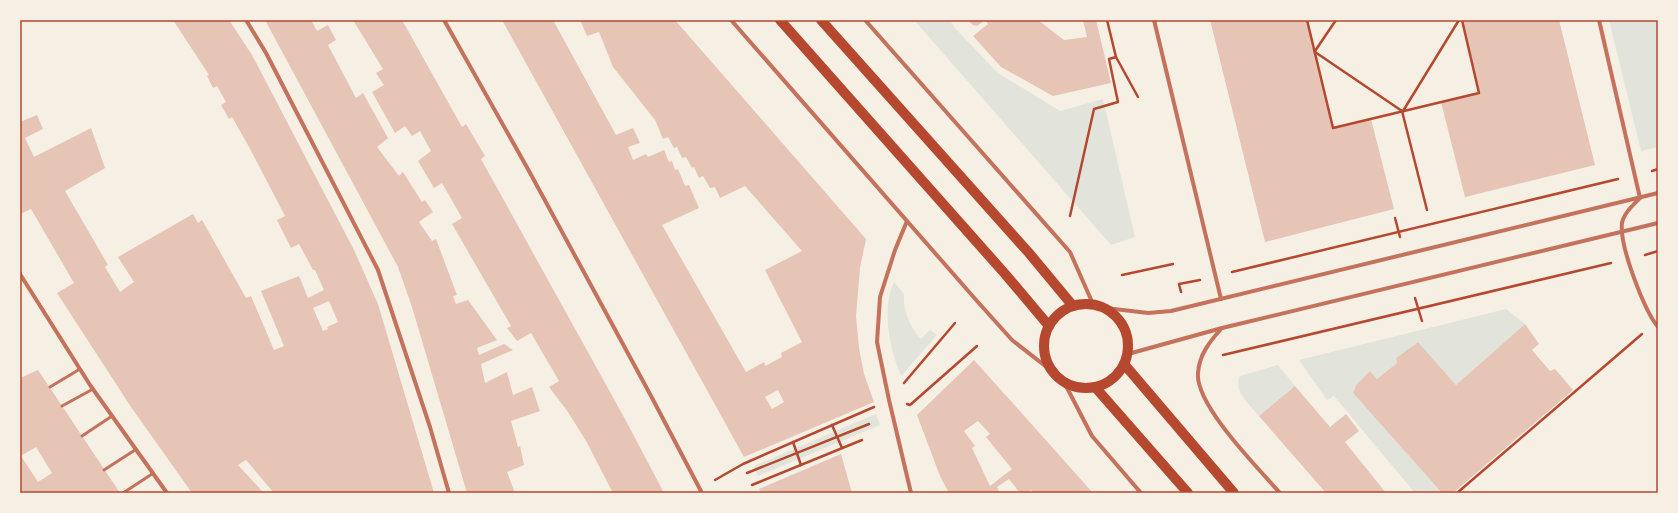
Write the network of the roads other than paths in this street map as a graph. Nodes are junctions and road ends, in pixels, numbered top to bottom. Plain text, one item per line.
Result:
1 (246, 20) edge
2 (444, 20) edge
3 (731, 20) edge
4 (780, 20) edge
5 (821, 20) edge
6 (865, 20) edge
7 (1154, 20) edge
8 (1599, 20) edge
9 (1658, 193) edge
10 (1640, 198) junction
11 (907, 221) junction
12 (1658, 223) edge
13 (1622, 232) junction
14 (20, 274) edge
15 (1221, 299) junction
16 (1093, 304) junction
17 (1073, 306) junction
18 (1106, 308) junction
19 (1049, 326) junction
20 (1658, 327) edge
21 (1222, 328) junction
22 (1126, 359) junction
23 (80, 369) junction
24 (1053, 372) junction
25 (1064, 382) junction
26 (50, 387) dead end
27 (1095, 387) junction
28 (93, 389) junction
29 (62, 406) dead end
30 (112, 416) junction
31 (82, 436) dead end
32 (135, 450) junction
33 (104, 470) dead end
34 (152, 474) junction
35 (701, 491) edge
36 (123, 493) edge
37 (167, 493) edge
38 (449, 493) edge
39 (911, 493) edge
40 (1141, 493) edge
41 (1188, 493) edge
42 (1234, 493) edge
43 (1280, 493) edge

1 - 38 street
2 - 35 street
3 - 11 street
4 - 19 main road
5 - 17 main road
6 - 16 street
7 - 15 street
8 - 10 street
9 - 10 street
10 - 13 street
10 - 15 street
11 - 24 street
11 - 39 street
12 - 13 street
13 - 20 street
13 - 21 street
14 - 23 street
15 - 18 street
16 - 17 main road
16 - 18 main road
17 - 19 main road
18 - 22 main road
19 - 24 main road
21 - 22 street
21 - 43 street
22 - 27 main road
22 - 42 main road
23 - 26 lane
23 - 28 street
24 - 25 main road
25 - 27 main road
25 - 40 street
27 - 41 main road
28 - 29 lane
28 - 30 street
30 - 31 lane
30 - 32 street
32 - 33 lane
32 - 34 street
34 - 36 lane
34 - 37 street

